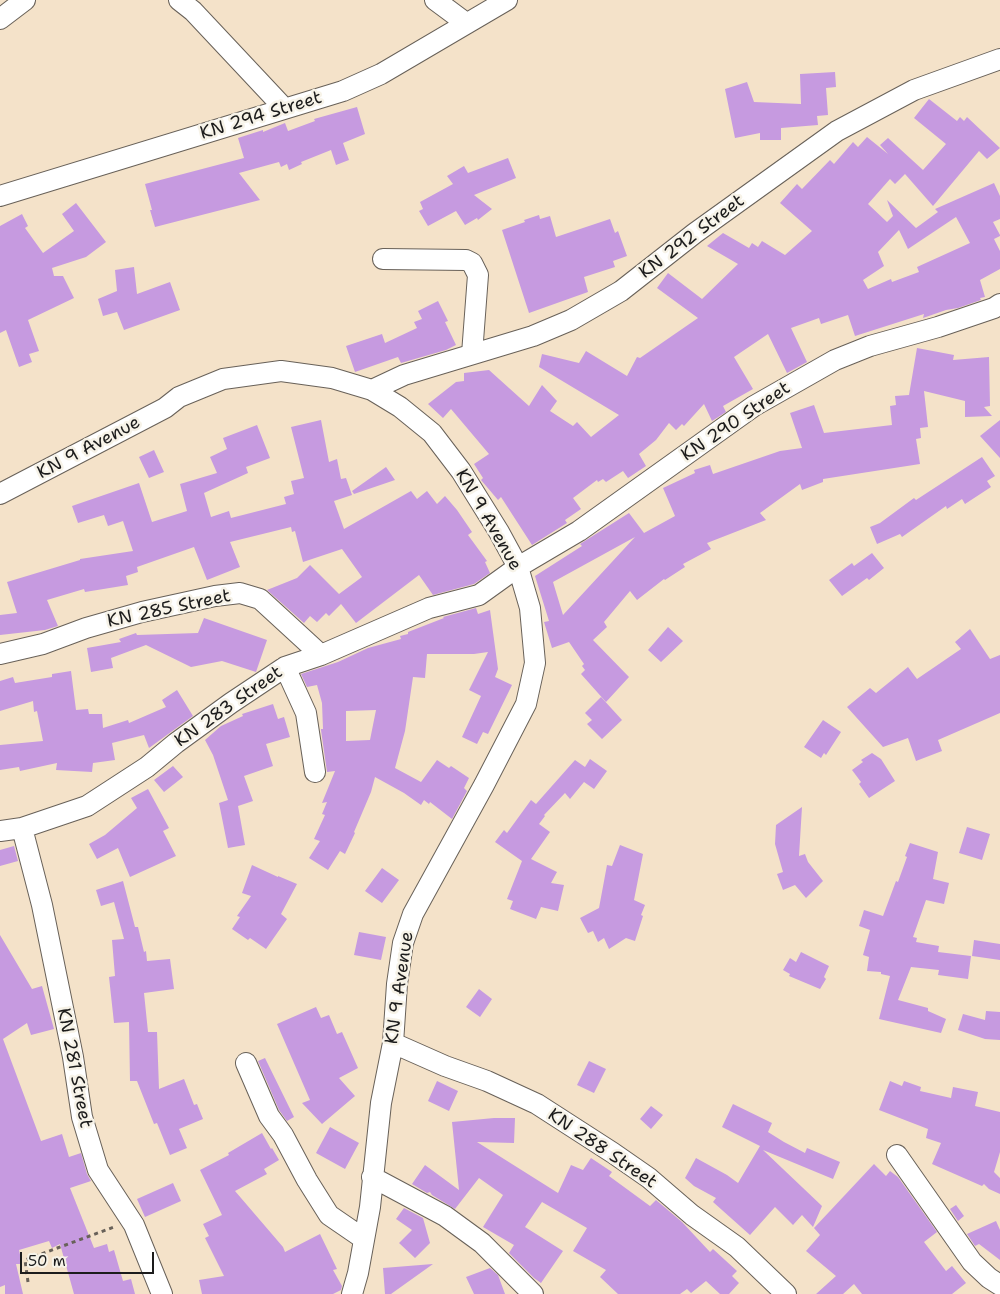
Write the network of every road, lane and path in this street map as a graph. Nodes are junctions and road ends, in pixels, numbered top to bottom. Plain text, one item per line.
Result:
1 (25, 0) edge
2 (179, 0) edge
3 (435, 0) edge
4 (507, 0) edge
5 (0, 19) edge
6 (466, 23) junction
7 (1000, 59) edge
8 (284, 108) junction
9 (0, 196) edge
10 (383, 259) dead end
11 (1000, 304) edge
12 (472, 354) junction
13 (372, 390) junction
14 (0, 494) edge
15 (518, 567) junction
16 (0, 654) edge
17 (321, 655) junction
18 (285, 667) junction
19 (316, 772) dead end
20 (22, 828) junction
21 (0, 830) edge
22 (392, 1043) junction
23 (246, 1063) dead end
24 (896, 1155) dead end
25 (372, 1177) junction
26 (131, 1220) junction
27 (364, 1238) junction
28 (28, 1282) dead end
29 (1000, 1285) edge
30 (162, 1294) edge
31 (352, 1294) edge
32 (533, 1294) edge
33 (786, 1294) edge

1 - 5 street
2 - 8 street
3 - 6 street
4 - 6 street, KN 294 Street
6 - 8 street, KN 294 Street
7 - 12 street, KN 292 Street
8 - 9 street, KN 294 Street
10 - 12 street
11 - 15 street, KN 290 Street
12 - 13 street, KN 292 Street
13 - 14 street, KN 9 Avenue
13 - 15 street, KN 9 Avenue
15 - 17 street, KN 283 Street
15 - 22 street, KN 9 Avenue
16 - 17 street, KN 285 Street
17 - 18 street, KN 283 Street
18 - 19 street
18 - 20 street, KN 283 Street
20 - 21 street, KN 283 Street
20 - 26 street, KN 281 Street
22 - 25 street, KN 9 Avenue
22 - 33 street, KN 288 Street
23 - 27 street
24 - 29 street
25 - 27 street, KN 9 Avenue
25 - 32 street
26 - 28 path
26 - 30 street, KN 281 Street
27 - 31 street, KN 9 Avenue

